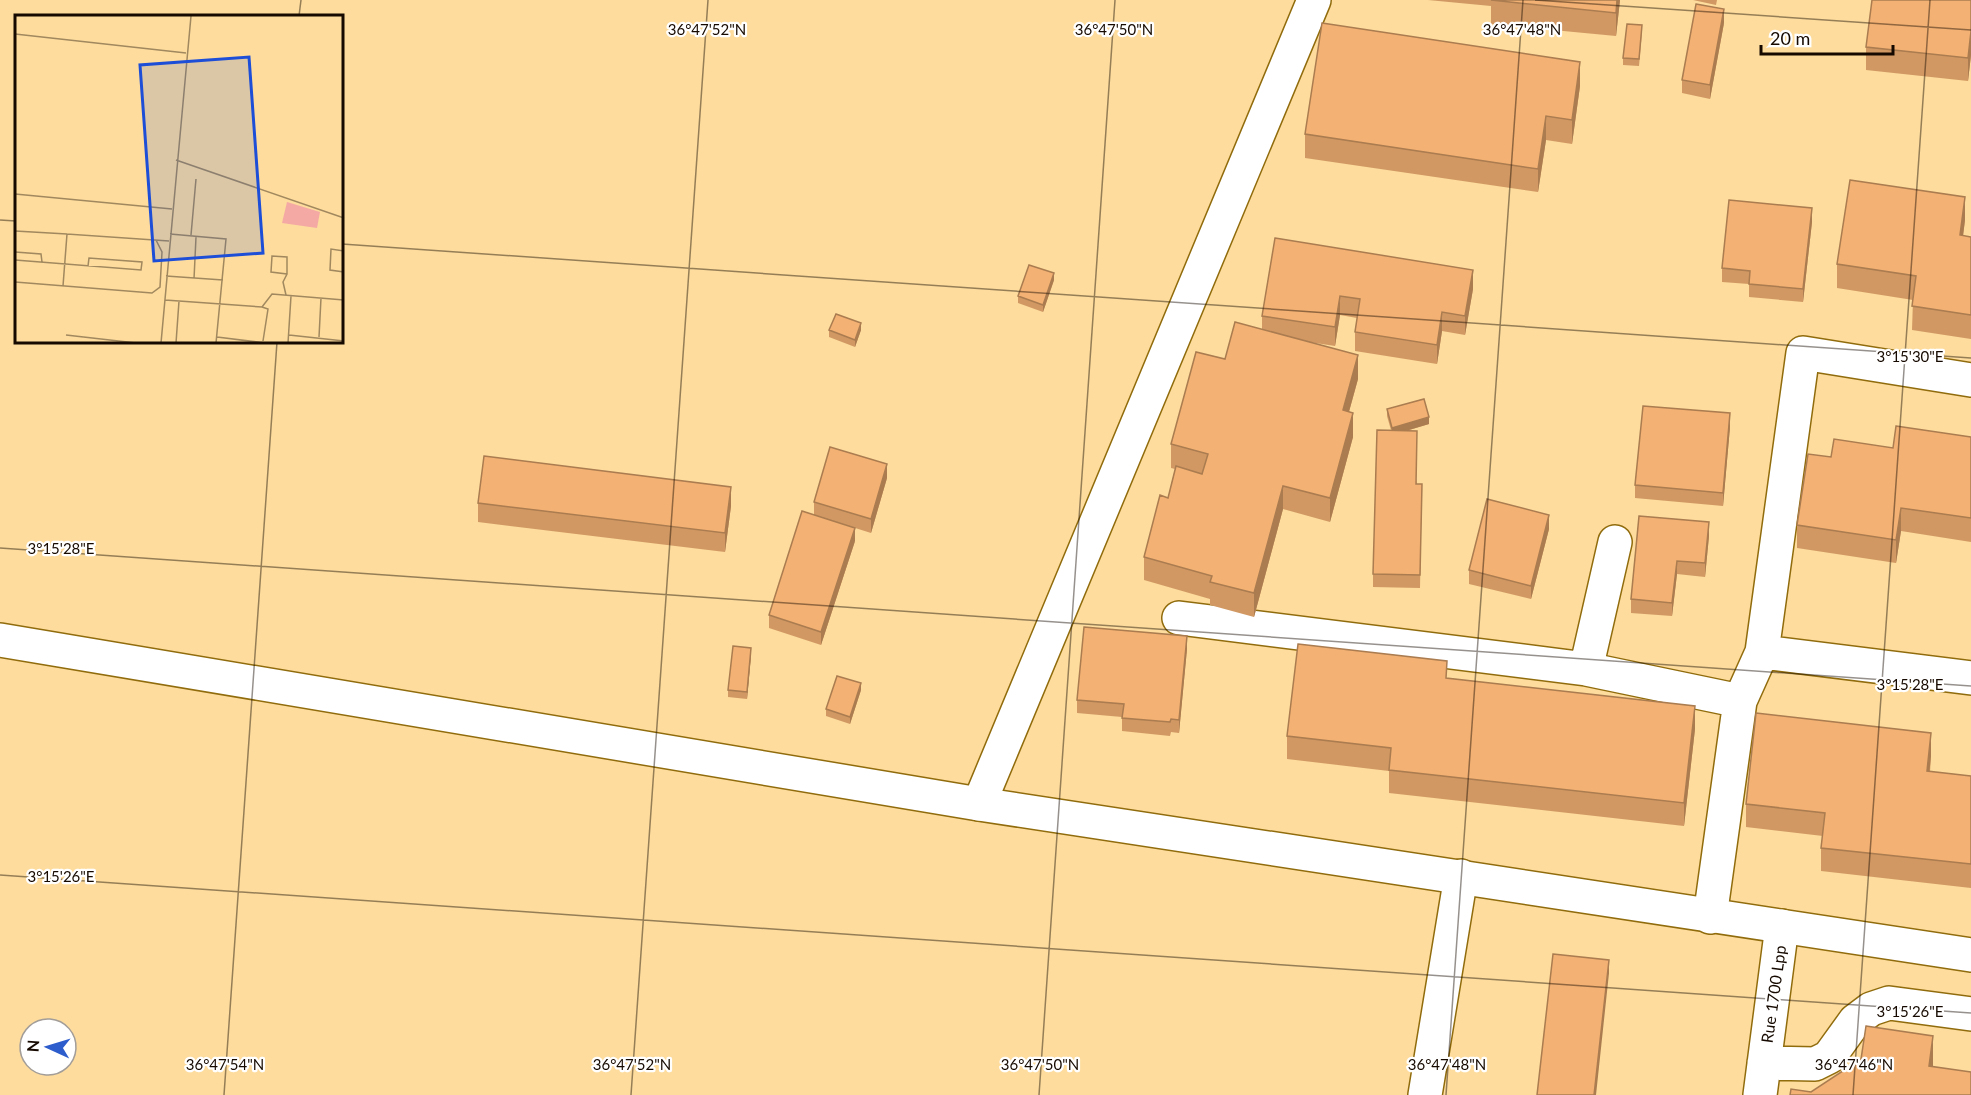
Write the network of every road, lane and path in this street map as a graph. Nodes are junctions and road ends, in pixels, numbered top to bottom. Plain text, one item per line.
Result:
1 (1314, 0) edge
2 (1971, 380) edge
3 (1615, 542) dead end
4 (1179, 618) dead end
5 (0, 640) edge
6 (1762, 652) junction
7 (1586, 669) junction
8 (1971, 678) edge
9 (1740, 701) junction
10 (979, 804) junction
11 (1461, 876) junction
12 (1710, 917) junction
13 (1782, 926) junction
14 (1971, 956) edge
15 (1971, 1014) edge
16 (1764, 1063) junction
17 (1425, 1095) edge
18 (1760, 1095) edge

1 - 10 street
2 - 6 street
3 - 7 street
4 - 7 street
5 - 10 street
6 - 8 street
6 - 9 street
7 - 9 street
9 - 12 street
10 - 11 street
11 - 12 street
11 - 17 street
12 - 13 street
13 - 14 street
13 - 16 street, Rue 1700 Lpp
15 - 16 street, Rue 1700 Lpp
16 - 18 street, Rue 1700 Lpp

